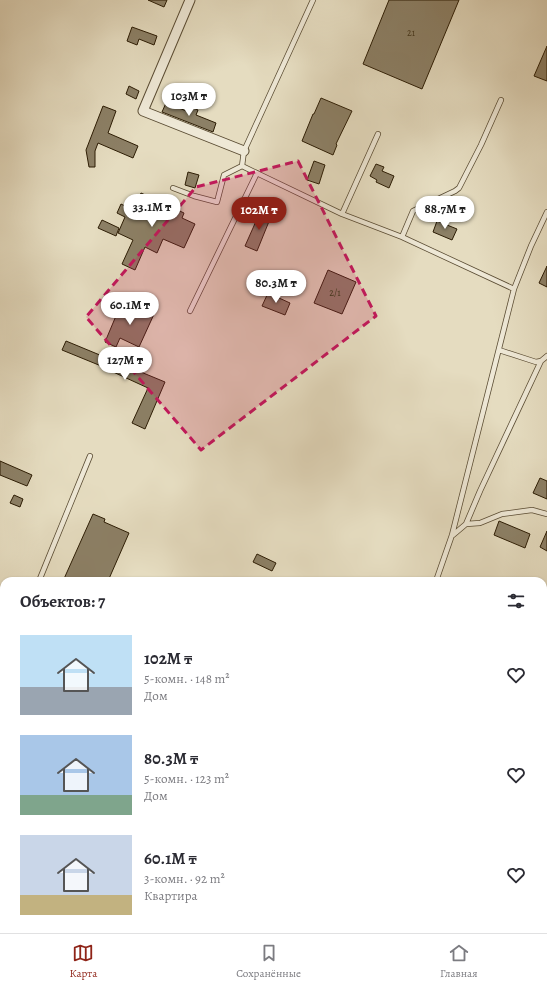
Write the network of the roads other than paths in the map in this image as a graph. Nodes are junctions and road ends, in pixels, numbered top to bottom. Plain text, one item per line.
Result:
1 (190, 0) edge
2 (313, 0) edge
3 (501, 100) dead end
4 (378, 134) dead end
5 (244, 151) junction
6 (242, 166) junction
7 (257, 173) junction
8 (173, 188) dead end
9 (547, 212) edge
10 (342, 214) junction
11 (402, 237) junction
12 (514, 289) junction
13 (190, 311) dead end
14 (499, 350) junction
15 (547, 356) edge
16 (541, 361) junction
17 (90, 456) dead end
18 (547, 514) edge
19 (466, 524) junction
20 (452, 535) junction
21 (41, 577) edge
22 (437, 577) edge

1 - 5 street
2 - 5 lane
3 - 11 lane
4 - 10 lane
5 - 6 lane
6 - 7 lane
6 - 8 lane
7 - 10 lane
7 - 13 lane
9 - 12 lane
10 - 11 lane
11 - 12 lane
12 - 14 lane
14 - 16 lane
14 - 20 lane
15 - 16 lane
16 - 19 lane
17 - 21 lane
18 - 19 lane
19 - 20 lane
20 - 22 lane

